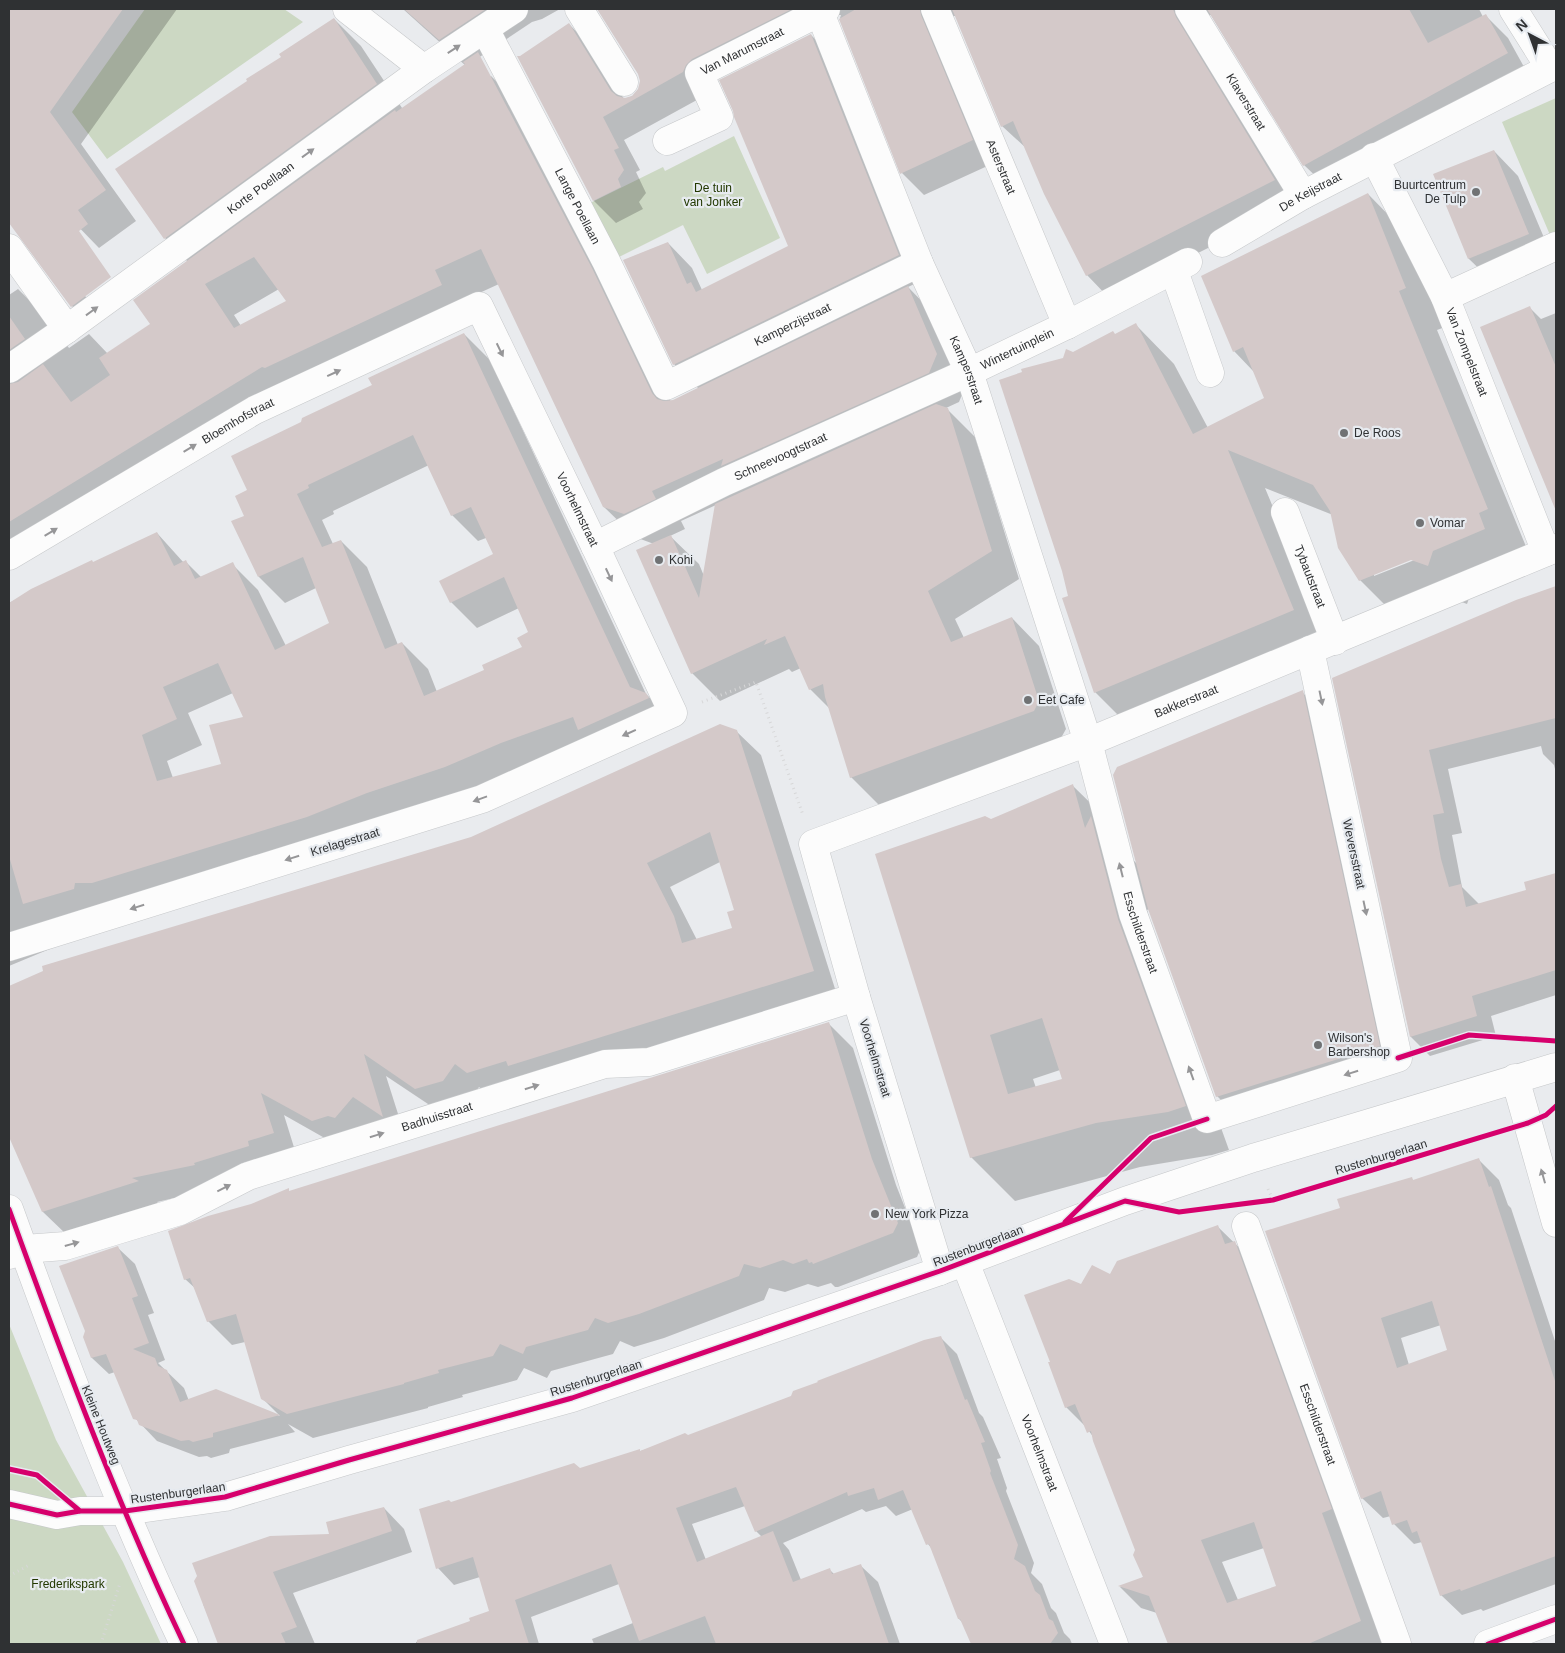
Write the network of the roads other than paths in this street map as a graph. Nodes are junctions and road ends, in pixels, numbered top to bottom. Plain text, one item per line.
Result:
1 (347, 9) edge
2 (514, 9) edge
3 (579, 9) edge
4 (935, 9) edge
5 (1189, 9) edge
6 (1513, 9) edge
7 (821, 10) edge
8 (485, 29) junction
9 (1553, 66) edge
10 (424, 69) junction
11 (624, 82) dead end
12 (667, 141) dead end
13 (1374, 158) junction
14 (1303, 195) junction
15 (1222, 243) dead end
16 (1556, 246) edge
17 (9, 248) edge
18 (919, 263) junction
19 (1444, 297) junction
20 (479, 306) joint
21 (1067, 325) junction
22 (67, 329) junction
23 (9, 369) edge
24 (969, 372) junction
25 (1210, 373) dead end
26 (666, 386) joint
27 (1285, 512) dead end
28 (595, 546) junction
29 (1551, 550) edge
30 (9, 556) edge
31 (1322, 646) junction
32 (673, 713) joint
33 (1088, 742) junction
34 (813, 844) joint
35 (9, 947) edge
36 (856, 997) junction
37 (1556, 1067) edge
38 (1515, 1078) junction
39 (1207, 1119) joint
40 (9, 1209) edge
41 (1556, 1223) edge
42 (1246, 1226) dead end
43 (16, 1252) edge
44 (952, 1267) junction
45 (9, 1504) edge
46 (125, 1511) junction
47 (1556, 1619) edge
48 (184, 1644) edge
49 (1114, 1644) edge
50 (1397, 1644) edge
51 (1488, 1644) edge

1 - 10 street
2 - 8 street, Korte Poellaan
3 - 11 street
4 - 21 street, Asterstraat
5 - 14 street, Klaverstraat
6 - 9 street
7 - 12 street, Van Marumstraat
7 - 18 street, Kamperstraat
10 -> 8 street, Korte Poellaan
8 - 26 street, Lange Poellaan
9 - 13 street, De Keijstraat
22 -> 10 street, Korte Poellaan
13 - 14 street, De Keijstraat
13 - 19 street, Van Zompelstraat
14 - 15 street, De Keijstraat
16 - 19 street
17 - 22 street
18 - 24 street, Kamperstraat
18 - 26 street, Kamperzijstraat
19 - 29 street, Van Zompelstraat
20 -> 28 street, Voorhelmstraat
30 -> 20 street, Bloemhofstraat
21 - 24 street, Wintertuinplein
21 - 25 street
22 - 23 street, Korte Poellaan
24 - 28 street, Schneevoogtstraat
24 - 33 street, Kamperstraat
27 - 31 street, Tybautstraat
28 -> 32 street, Voorhelmstraat
29 - 31 street, Bakkerstraat
31 - 33 street, Bakkerstraat
31 -> 39 street, Weversstraat
32 -> 35 street, Krelagestraat
33 - 34 street, Bakkerstraat
39 -> 33 street, Esschilderstraat
34 - 36 street, Voorhelmstraat
43 -> 36 street, Badhuisstraat
36 - 44 street, Voorhelmstraat
37 - 38 street, Rustenburgerlaan
41 -> 38 street
38 - 44 street, Rustenburgerlaan
40 - 43 street, Kleine Houtweg
42 - 50 street, Esschilderstraat
43 - 46 street, Kleine Houtweg
44 - 46 street, Rustenburgerlaan
44 - 49 street, Voorhelmstraat
45 - 46 street
46 - 48 street, Kleine Houtweg
47 - 51 street

